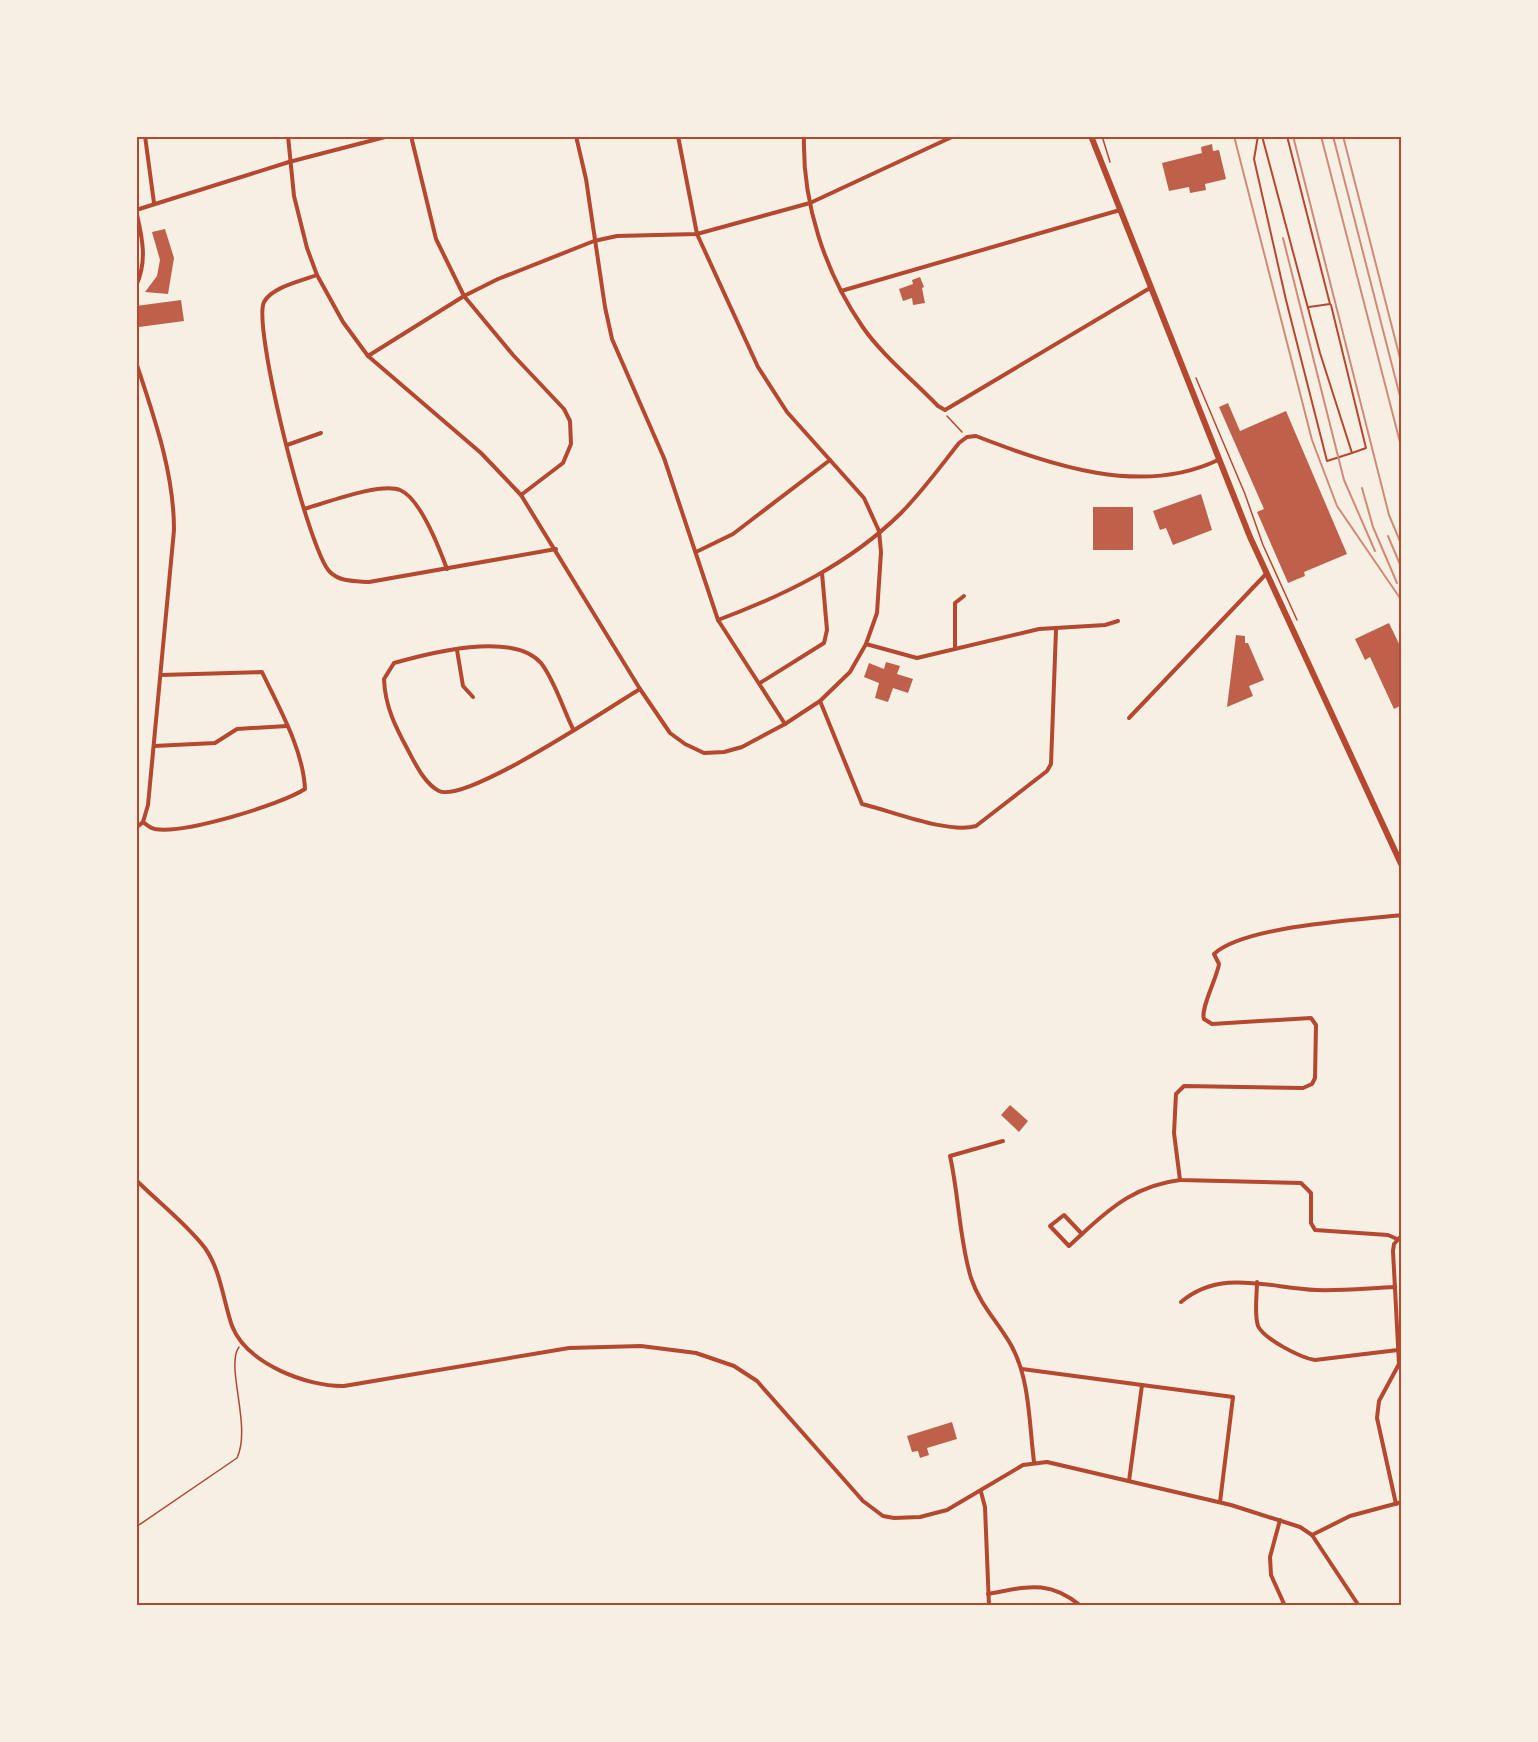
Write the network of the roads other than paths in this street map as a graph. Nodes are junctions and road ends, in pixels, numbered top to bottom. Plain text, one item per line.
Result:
1 (145, 136) edge
2 (288, 136) edge
3 (389, 136) edge
4 (411, 136) edge
5 (576, 136) edge
6 (678, 136) edge
7 (804, 136) edge
8 (954, 136) edge
9 (1090, 136) edge
10 (1260, 136) edge
11 (1287, 136) edge
12 (289, 162) junction
13 (810, 202) junction
14 (154, 204) junction
15 (136, 210) edge
16 (1120, 210) junction
17 (697, 234) junction
18 (594, 241) junction
19 (316, 276) junction
20 (136, 286) edge
21 (1150, 288) junction
22 (841, 291) junction
23 (464, 296) junction
24 (1330, 304) junction
25 (1309, 307) junction
26 (368, 356) junction
27 (136, 362) edge
28 (321, 433) dead end
29 (287, 445) junction
30 (1352, 453) junction
31 (830, 460) junction
32 (1218, 460) junction
33 (521, 495) junction
34 (304, 509) junction
35 (879, 531) junction
36 (556, 549) junction
37 (696, 552) junction
38 (447, 569) junction
39 (822, 573) junction
40 (1266, 574) junction
41 (964, 596) dead end
42 (718, 620) junction
43 (1118, 621) dead end
44 (1056, 630) junction
45 (866, 644) junction
46 (955, 647) junction
47 (457, 650) junction
48 (161, 675) junction
49 (759, 683) junction
50 (640, 689) junction
51 (474, 697) dead end
52 (820, 701) junction
53 (1129, 718) dead end
54 (784, 724) junction
55 (287, 726) junction
56 (573, 729) junction
57 (154, 746) junction
58 (143, 822) junction
59 (136, 828) edge
60 (1401, 866) edge
61 (1401, 915) edge
62 (1004, 1141) dead end
63 (1180, 1179) junction
64 (136, 1180) edge
65 (1082, 1234) junction
66 (1399, 1237) edge
67 (1257, 1282) junction
68 (1395, 1287) junction
69 (1181, 1302) dead end
70 (1398, 1350) junction
71 (1022, 1369) junction
72 (1142, 1385) junction
73 (1034, 1462) junction
74 (1129, 1481) junction
75 (981, 1492) junction
76 (1220, 1502) junction
77 (1399, 1503) edge
78 (1280, 1520) junction
79 (1312, 1535) junction
80 (988, 1594) junction
81 (989, 1605) edge
82 (1081, 1605) edge
83 (1285, 1605) edge
84 (1359, 1605) edge

1 - 14 street
2 - 12 street
3 - 12 street
4 - 23 street
5 - 18 street
6 - 17 street
7 - 13 street
8 - 13 street
9 - 16 main road
10 - 25 lane
10 - 30 lane
11 - 24 lane
12 - 14 street
12 - 19 street
13 - 17 street
13 - 22 street
14 - 15 street
15 - 20 street
16 - 21 main road
16 - 22 street
17 - 18 street
17 - 31 street
18 - 23 street
18 - 37 street
19 - 26 street
19 - 29 street
21 - 22 street
21 - 32 main road
23 - 26 street
23 - 33 street
24 - 25 lane
24 - 30 lane
25 - 30 lane
26 - 33 street
27 - 48 street
28 - 29 street
29 - 34 street
31 - 35 street
31 - 37 street
32 - 35 street
32 - 40 main road
33 - 36 street
34 - 38 street
34 - 38 street
35 - 39 street
35 - 45 street
36 - 38 street
36 - 50 street
37 - 42 street
39 - 42 street
39 - 49 street
40 - 53 street
40 - 60 main road
41 - 46 street
42 - 49 street
43 - 44 street
44 - 46 street
44 - 52 street
45 - 46 street
45 - 52 street
47 - 51 street
47 - 56 street
47 - 56 street
48 - 55 street
48 - 57 street
49 - 54 street
50 - 54 street
50 - 56 street
52 - 54 street
55 - 57 street
55 - 58 street
57 - 58 street
58 - 59 street
61 - 63 street
62 - 71 street
63 - 65 street
63 - 66 street
64 - 75 street
65 - 65 street
66 - 68 street
67 - 68 street
67 - 69 street
67 - 70 street
68 - 70 street
70 - 77 street
71 - 72 street
71 - 73 street
72 - 74 street
72 - 76 street
73 - 74 street
73 - 75 street
74 - 76 street
75 - 80 street
76 - 78 street
77 - 79 street
78 - 79 street
78 - 83 street
79 - 84 street
80 - 81 street
80 - 82 street

